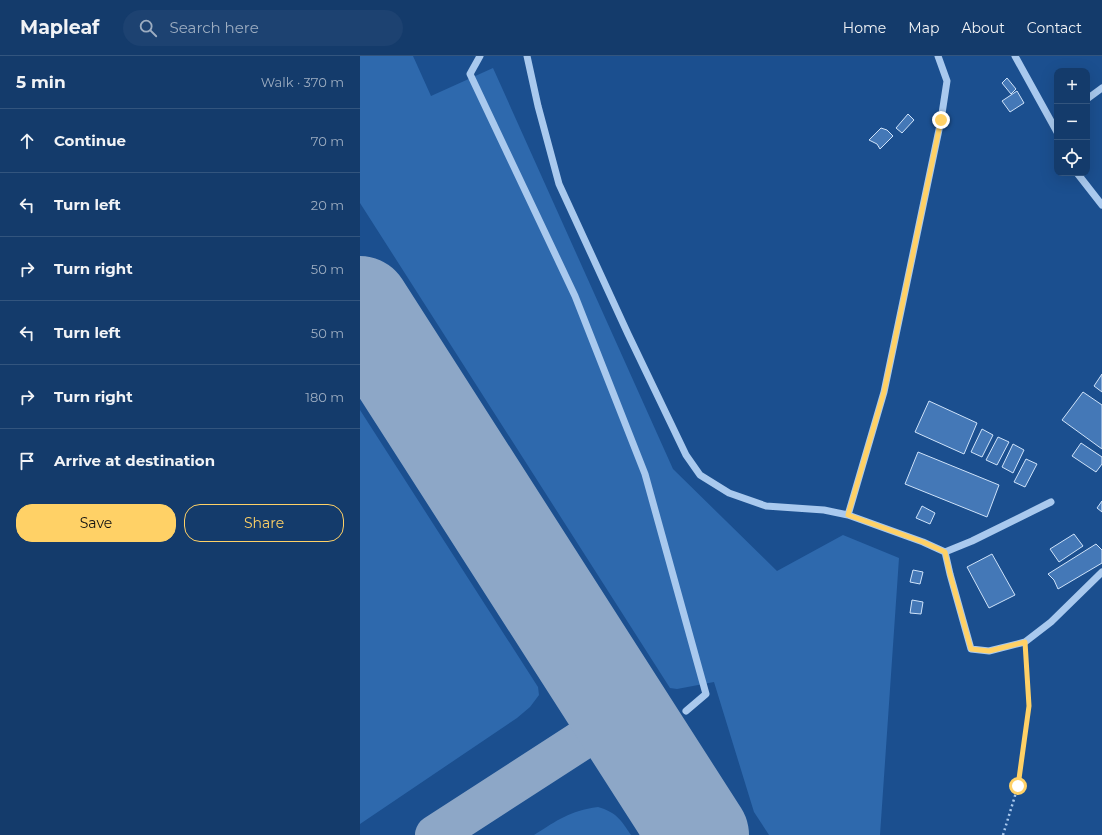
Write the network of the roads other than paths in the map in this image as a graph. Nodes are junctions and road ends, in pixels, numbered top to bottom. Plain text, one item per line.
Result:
1 (480, 56) edge
2 (527, 56) edge
3 (938, 56) edge
4 (1015, 56) edge
5 (1102, 88) edge
6 (1090, 97) edge
7 (1054, 121) edge
8 (1078, 176) edge
9 (1102, 205) edge
10 (1052, 502) dead end
11 (848, 515) junction
12 (945, 552) junction
13 (1102, 572) edge
14 (686, 711) dead end

1 - 14 street
2 - 11 street
3 - 11 street
4 - 7 street
5 - 6 street
8 - 9 street
10 - 12 street
11 - 12 street
12 - 13 street

